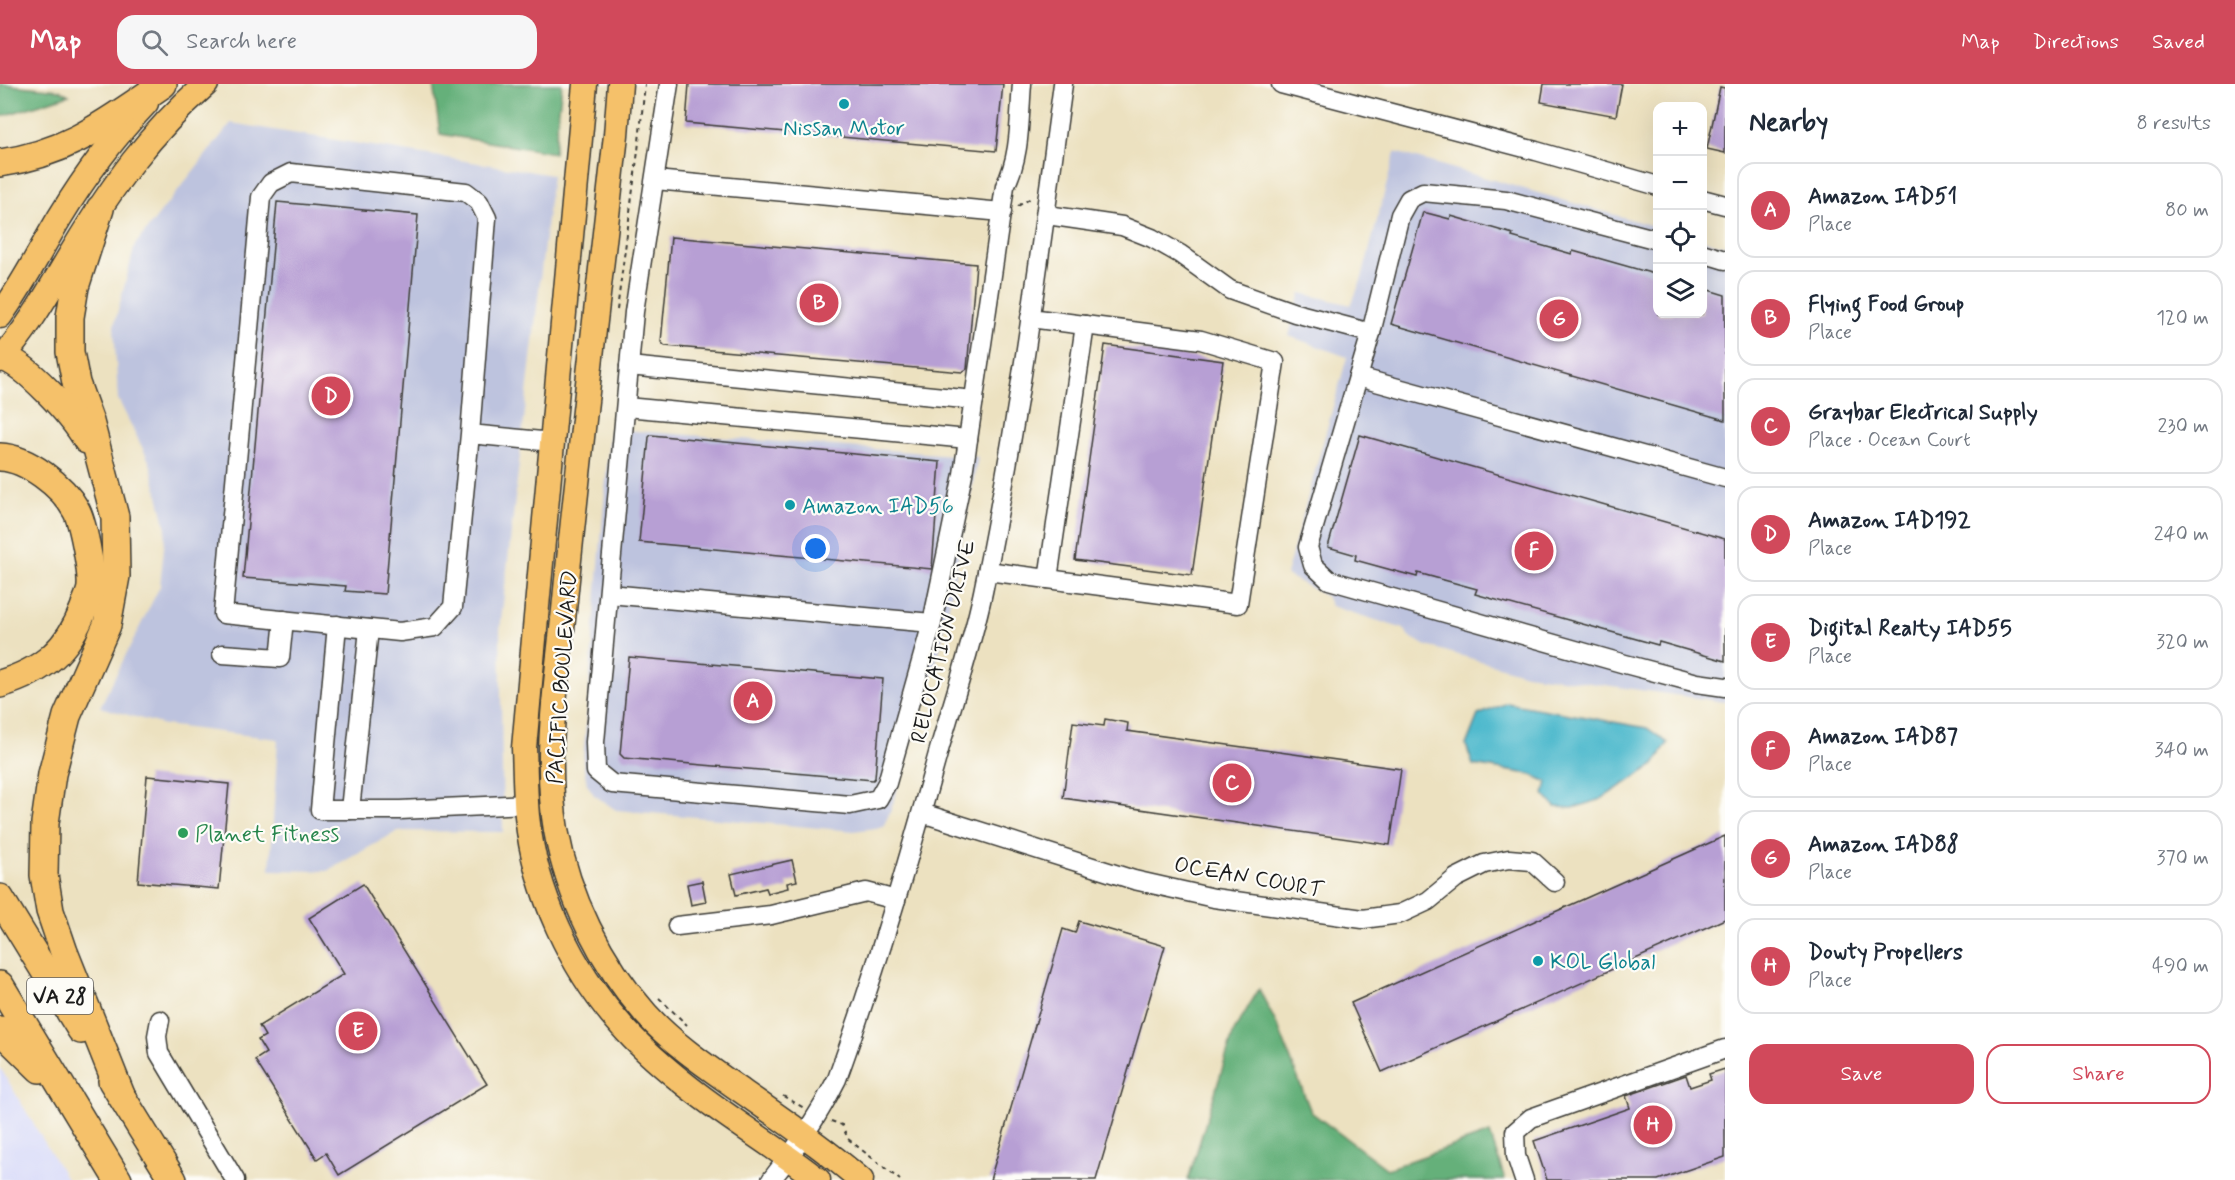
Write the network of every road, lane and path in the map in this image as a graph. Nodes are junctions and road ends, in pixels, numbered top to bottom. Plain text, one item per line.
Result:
1 (164, 84) edge
2 (206, 84) edge
3 (585, 84) edge
4 (620, 84) edge
5 (645, 84) edge
6 (669, 84) edge
7 (1022, 84) edge
8 (1063, 84) edge
9 (1281, 84) edge
10 (0, 163) edge
11 (655, 180) junction
12 (1653, 185) edge
13 (1048, 196) junction
14 (1707, 200) edge
15 (1725, 205) edge
16 (100, 209) junction
17 (1002, 212) junction
18 (1047, 215) junction
19 (1653, 239) edge
20 (1707, 255) edge
21 (1725, 260) edge
22 (616, 312) dead end
23 (0, 316) edge
24 (1030, 318) junction
25 (1085, 325) junction
26 (1371, 333) junction
27 (1, 357) edge
28 (629, 366) junction
29 (1358, 377) junction
30 (974, 400) junction
31 (626, 407) junction
32 (470, 434) junction
33 (968, 439) junction
34 (552, 442) junction
35 (0, 457) edge
36 (104, 473) junction
37 (1725, 478) edge
38 (987, 571) junction
39 (1048, 579) junction
40 (609, 594) junction
41 (284, 620) junction
42 (932, 623) junction
43 (337, 625) junction
44 (369, 629) junction
45 (222, 654) dead end
46 (0, 684) edge
47 (1725, 687) edge
48 (329, 710) junction
49 (360, 714) junction
50 (527, 804) junction
51 (350, 810) junction
52 (922, 813) junction
53 (1555, 882) dead end
54 (0, 898) edge
55 (896, 900) junction
56 (677, 926) dead end
57 (0, 985) edge
58 (653, 992) dead end
59 (160, 1020) dead end
60 (688, 1026) dead end
61 (0, 1030) edge
62 (1725, 1049) edge
63 (65, 1093) junction
64 (778, 1093) dead end
65 (121, 1095) junction
66 (816, 1115) junction
67 (804, 1135) junction
68 (789, 1157) junction
69 (118, 1180) edge
70 (173, 1180) edge
71 (235, 1180) edge
72 (771, 1180) edge
73 (818, 1180) edge
74 (861, 1180) edge
75 (900, 1180) edge
76 (1524, 1180) edge

1 - 10 highway
1 - 23 main road
2 - 16 main road
3 - 34 main road, PACIFIC BOULEVARD
4 - 67 main road, PACIFIC BOULEVARD
5 - 22 path
6 - 11 street
7 - 17 street
8 - 13 street, RELOCATION DRIVE
9 - 12 street
11 - 17 street
11 - 28 street
13 - 17 path
13 - 18 street, RELOCATION DRIVE
14 - 15 street
16 - 27 main road
16 - 36 highway
17 - 30 street
18 - 24 street, RELOCATION DRIVE
18 - 26 street
19 - 26 street
20 - 21 street
24 - 25 street
24 - 38 street, RELOCATION DRIVE
25 - 39 street
25 - 39 street
26 - 29 street
27 - 36 highway
28 - 30 street
28 - 31 street
29 - 37 street
29 - 47 street
30 - 33 street
31 - 33 street
31 - 40 street
32 - 34 street
32 - 41 street
32 - 44 street
33 - 42 street
34 - 50 main road, PACIFIC BOULEVARD
35 - 46 highway
36 - 65 highway
38 - 39 street
38 - 52 street, RELOCATION DRIVE
40 - 42 street
40 - 42 street
41 - 43 street
41 - 45 street
43 - 44 street
43 - 48 street
44 - 49 street
48 - 49 street
48 - 51 street
49 - 51 street
50 - 51 street
50 - 68 main road, PACIFIC BOULEVARD
52 - 53 street, OCEAN COURT
52 - 55 street, RELOCATION DRIVE
54 - 65 highway, VA 28
55 - 56 street
55 - 66 street, RELOCATION DRIVE
57 - 63 highway, VA 28
58 - 60 path
59 - 71 street
61 - 63 highway
62 - 76 street
63 - 69 highway, VA 28
64 - 66 path
65 - 70 highway, VA 28
66 - 67 street, RELOCATION DRIVE
66 - 75 path
67 - 68 street, RELOCATION DRIVE
67 - 74 main road, PACIFIC BOULEVARD
68 - 72 street, RELOCATION DRIVE
68 - 73 main road, PACIFIC BOULEVARD

